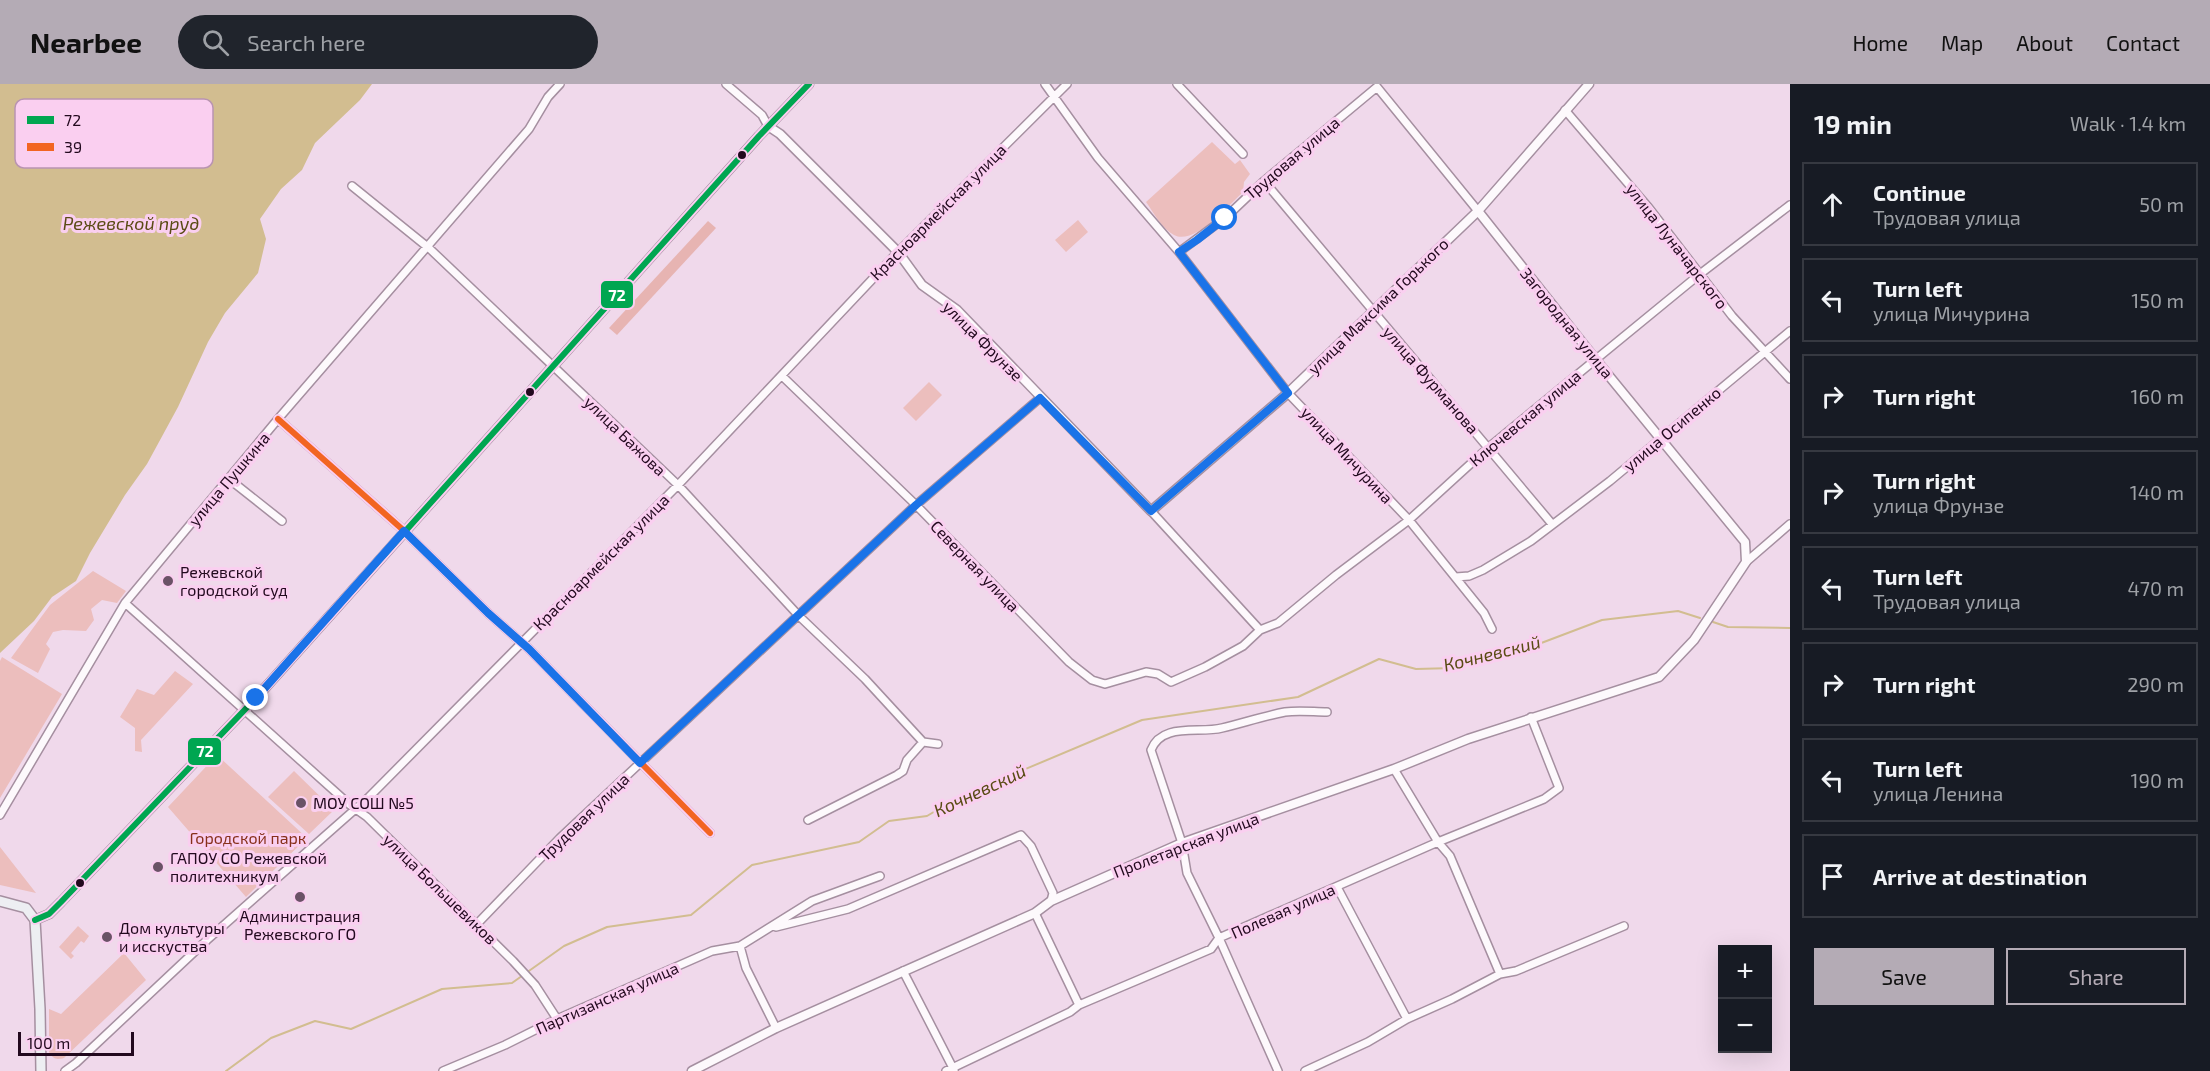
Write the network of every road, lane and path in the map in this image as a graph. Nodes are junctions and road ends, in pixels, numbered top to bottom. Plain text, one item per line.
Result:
1 (560, 84) edge
2 (726, 84) edge
3 (809, 84) edge
4 (1045, 84) edge
5 (1067, 84) edge
6 (1177, 84) edge
7 (1589, 84) edge
8 (1377, 87) joint
9 (1055, 96) junction
10 (1565, 110) junction
11 (768, 126) junction
12 (1243, 154) dead end
13 (1264, 181) junction
14 (352, 186) dead end
15 (1790, 206) edge
16 (1478, 211) junction
17 (426, 246) junction
18 (898, 252) junction
19 (1179, 252) junction
20 (1700, 274) junction
21 (1372, 312) junction
22 (1790, 332) edge
23 (1764, 352) junction
24 (1596, 360) junction
25 (553, 368) junction
26 (782, 376) junction
27 (1790, 379) edge
28 (1288, 393) junction
29 (1040, 398) junction
30 (279, 419) junction
31 (1661, 439) junction
32 (1489, 447) junction
33 (229, 478) junction
34 (678, 485) junction
35 (916, 505) junction
36 (1151, 511) junction
37 (1409, 520) junction
38 (282, 521) dead end
39 (1552, 524) junction
40 (1790, 524) edge
41 (404, 531) junction
42 (1746, 562) junction
43 (1456, 577) junction
44 (125, 603) junction
45 (799, 616) junction
46 (1492, 629) dead end
47 (1260, 630) junction
48 (521, 643) junction
49 (1092, 680) joint
50 (244, 711) junction
51 (1327, 712) dead end
52 (1531, 717) junction
53 (923, 742) junction
54 (938, 744) dead end
55 (640, 763) junction
56 (1394, 769) junction
57 (355, 809) junction
58 (0, 815) edge
59 (808, 820) dead end
60 (710, 833) dead end
61 (1438, 842) junction
62 (1182, 843) junction
63 (880, 876) dead end
64 (1338, 887) junction
65 (1051, 901) junction
66 (0, 902) edge
67 (1035, 913) junction
68 (35, 920) junction
69 (477, 924) junction
70 (1624, 926) dead end
71 (770, 928) junction
72 (1219, 938) junction
73 (740, 946) junction
74 (903, 971) junction
75 (1500, 974) junction
76 (1079, 1005) junction
77 (557, 1019) junction
78 (1407, 1019) junction
79 (776, 1028) junction
80 (951, 1070) edge
81 (41, 1071) edge
82 (65, 1071) edge
83 (443, 1071) edge
84 (692, 1071) edge
85 (1278, 1071) edge
86 (1305, 1071) edge

1 - 17 street, улица Пушкина
2 - 11 street, улица Фрунзе
3 - 11 street
4 - 9 street, улица Мичурина
5 - 9 street, Красноармейская улица
6 - 12 street
7 - 10 street, улица Максима Горького
8 - 13 street, Трудовая улица
8 - 16 street, Загородная улица
9 - 18 street, Красноармейская улица
9 - 19 street, улица Мичурина
10 - 16 street, улица Максима Горького
10 - 20 street, улица Луначарского
11 - 18 street, улица Фрунзе
11 - 25 street
13 - 19 street, Трудовая улица
13 - 21 street, улица Фурманова
14 - 17 street, улица Бажова
15 - 20 street, Ключевская улица
16 - 21 street, улица Максима Горького
16 - 24 street, Загородная улица
17 - 25 street, улица Бажова
17 - 30 street, улица Пушкина
18 - 26 street, Красноармейская улица
18 - 29 street, улица Фрунзе
19 - 28 street, улица Мичурина
20 - 23 street, улица Луначарского
20 - 24 street, Ключевская улица
21 - 28 street, улица Максима Горького
21 - 32 street, улица Фурманова
22 - 23 street, улица Осипенко
23 - 27 street, улица Луначарского
23 - 31 street, улица Осипенко
24 - 31 street, Загородная улица
24 - 32 street, Ключевская улица
25 - 34 street, улица Бажова
25 - 41 street
26 - 34 street, Красноармейская улица
26 - 35 street, Северная улица
28 - 36 street, улица Максима Горького
28 - 37 street, улица Мичурина
29 - 35 street, Трудовая улица
29 - 36 street, улица Фрунзе
30 - 33 street, улица Пушкина
30 - 41 street
31 - 39 street, улица Осипенко
31 - 42 street, Загородная улица
32 - 37 street, Ключевская улица
32 - 39 street, улица Фурманова
33 - 38 street
33 - 44 street, улица Пушкина
34 - 45 street, улица Бажова
34 - 48 street, Красноармейская улица
35 - 45 street, Трудовая улица
35 - 49 street, Северная улица
36 - 47 street, улица Фрунзе
37 - 43 street, улица Мичурина
37 - 47 street, Ключевская улица
39 - 43 street, улица Осипенко
40 - 42 street
41 - 48 street
41 - 50 street
42 - 52 street, Пролетарская улица
43 - 46 street, улица Мичурина
44 - 50 street, улица Большевиков
44 - 58 street, улица Пушкина
45 - 53 street, улица Бажова
45 - 55 street, Трудовая улица
47 - 49 street, Ключевская улица
48 - 55 street
48 - 57 street, Красноармейская улица
50 - 57 street, улица Большевиков
50 - 68 street
51 - 62 street
52 - 56 street, Пролетарская улица
52 - 61 street, Полевая улица
53 - 54 street
53 - 59 street
55 - 60 street
55 - 69 street, Трудовая улица
56 - 61 street
56 - 62 street, Пролетарская улица
57 - 69 street, улица Большевиков
57 - 82 street, Красноармейская улица
61 - 64 street, Полевая улица
61 - 75 street
62 - 65 street, Пролетарская улица
62 - 72 street
63 - 71 street, Партизанская улица
64 - 72 street, Полевая улица
64 - 78 street
65 - 67 street, Пролетарская улица
65 - 71 street, Партизанская улица
66 - 68 main road
67 - 74 street, Пролетарская улица
67 - 76 street
68 - 81 main road
69 - 77 street, улица Большевиков
70 - 75 street
71 - 73 street, Партизанская улица
72 - 76 street, Полевая улица
72 - 85 street
73 - 77 street, Партизанская улица
73 - 79 street
74 - 79 street, Пролетарская улица
74 - 80 street
75 - 78 street
76 - 80 street, Полевая улица
77 - 83 street, Партизанская улица
78 - 86 street
79 - 84 street, Пролетарская улица

